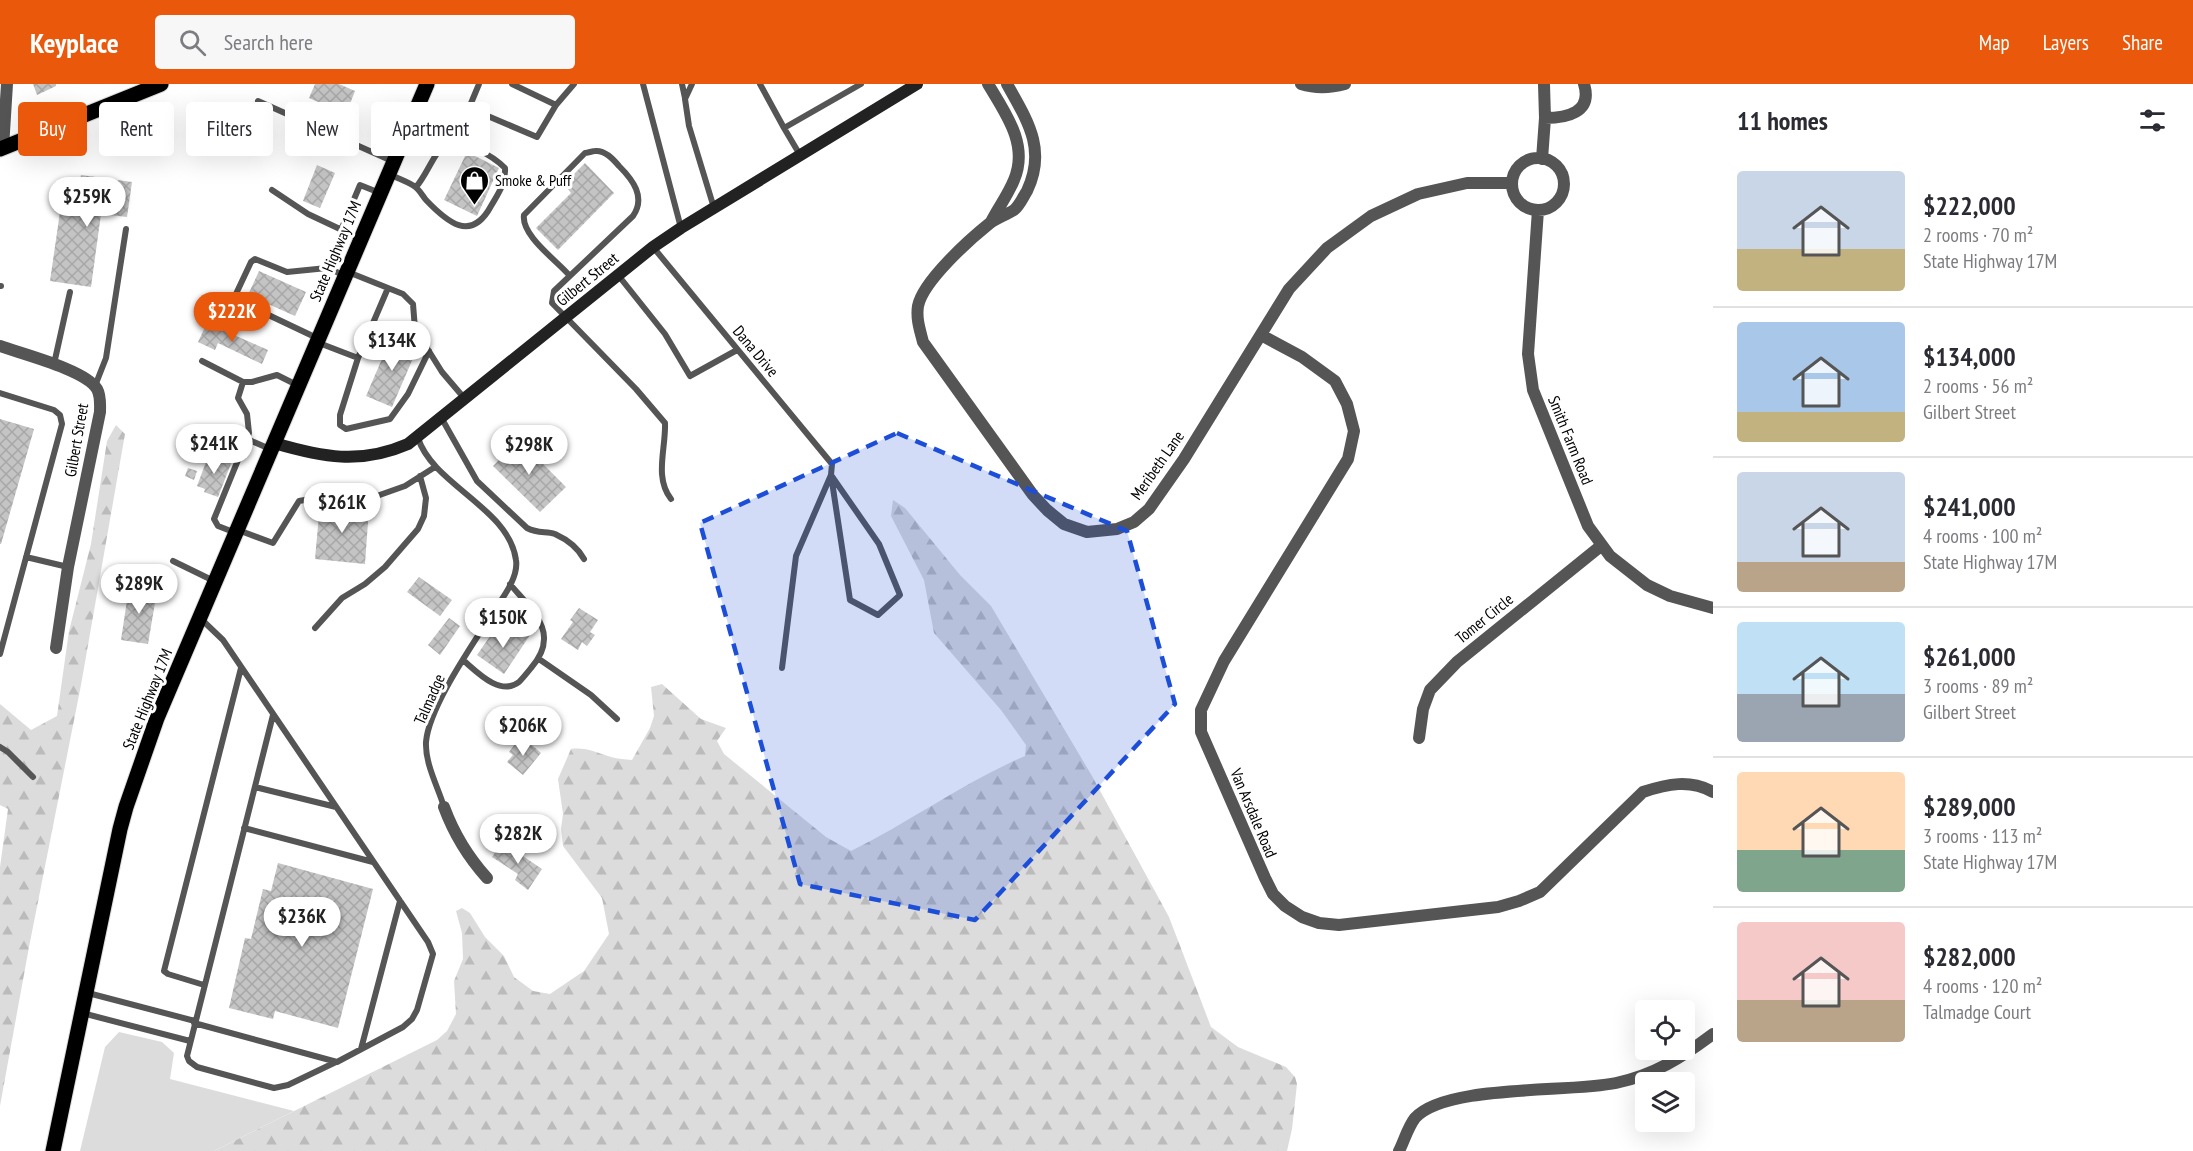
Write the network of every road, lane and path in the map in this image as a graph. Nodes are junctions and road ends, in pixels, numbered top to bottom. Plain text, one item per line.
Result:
1 (7, 84) edge
2 (159, 84) edge
3 (427, 84) edge
4 (479, 84) edge
5 (512, 84) edge
6 (574, 84) edge
7 (643, 84) edge
8 (682, 84) edge
9 (692, 84) edge
10 (760, 84) edge
11 (859, 84) edge
12 (917, 84) edge
13 (988, 84) edge
14 (1007, 84) edge
15 (1301, 84) edge
16 (1346, 84) edge
17 (1544, 84) edge
18 (1584, 84) edge
19 (685, 99) junction
20 (258, 101) dead end
21 (419, 102) edge
22 (472, 102) edge
23 (556, 105) junction
24 (490, 117) edge
25 (1545, 118) junction
26 (784, 128) junction
27 (1, 148) edge
28 (800, 155) junction
29 (395, 156) edge
30 (1542, 159) junction
31 (390, 167) junction
32 (1512, 183) junction
33 (416, 187) junction
34 (272, 190) dead end
35 (380, 193) junction
36 (714, 208) junction
37 (1538, 210) junction
38 (991, 222) junction
39 (681, 228) junction
40 (126, 229) dead end
41 (341, 230) junction
42 (360, 238) junction
43 (653, 247) junction
44 (345, 273) junction
45 (570, 275) junction
46 (618, 275) junction
47 (388, 288) junction
48 (70, 292) dead end
49 (566, 318) junction
50 (1261, 336) junction
51 (316, 340) junction
52 (0, 346) edge
53 (737, 350) junction
54 (429, 351) junction
55 (358, 358) junction
56 (202, 361) dead end
57 (54, 364) junction
58 (243, 382) junction
59 (298, 385) junction
60 (94, 386) junction
61 (0, 393) edge
62 (465, 399) junction
63 (442, 419) junction
64 (418, 438) junction
65 (247, 440) junction
66 (272, 446) junction
67 (435, 467) junction
68 (831, 475) junction
69 (420, 476) junction
70 (671, 500) dead end
71 (236, 531) junction
72 (1602, 545) junction
73 (27, 557) junction
74 (584, 559) dead end
75 (173, 561) dead end
76 (68, 567) junction
77 (215, 582) junction
78 (510, 584) junction
79 (1713, 608) edge
80 (199, 618) junction
81 (315, 628) dead end
82 (56, 648) dead end
83 (0, 654) edge
84 (539, 659) junction
85 (463, 660) junction
86 (241, 668) junction
87 (782, 668) dead end
88 (273, 715) junction
89 (617, 719) dead end
90 (1419, 738) dead end
91 (0, 747) edge
92 (33, 777) dead end
93 (255, 787) junction
94 (1713, 792) edge
95 (336, 807) junction
96 (444, 807) joint
97 (244, 828) junction
98 (374, 862) junction
99 (487, 878) dead end
100 (400, 901) junction
101 (204, 985) junction
102 (86, 992) junction
103 (82, 1013) junction
104 (194, 1022) junction
105 (1713, 1034) edge
106 (190, 1041) junction
107 (361, 1049) junction
108 (337, 1062) junction
109 (53, 1151) edge
110 (1399, 1151) edge

1 - 27 street
2 - 27 main road
3 - 21 main road, State Highway 17M
4 - 22 lane
5 - 23 lane
6 - 23 lane
7 - 39 lane
8 - 19 lane
9 - 19 lane
10 - 26 lane
11 - 26 lane
12 - 28 street, Gilbert Street
13 - 38 street, Meribeth Lane
14 - 38 street, Meribeth Lane
15 - 16 street
17 - 25 street
18 - 25 street
19 - 36 lane
20 - 31 lane
23 - 24 lane
25 - 30 street
26 - 28 lane
28 - 36 street, Gilbert Street
29 - 31 main road, State Highway 17M
30 - 32 street
30 - 37 street
31 - 33 lane
31 - 35 main road, State Highway 17M
32 - 37 street
32 - 50 street, Meribeth Lane
33 - 33 lane
34 - 41 lane
35 - 41 lane
35 - 42 main road, State Highway 17M
36 - 39 street, Gilbert Street
37 - 72 street, Smith Farm Road
38 - 50 street, Meribeth Lane
39 - 43 street, Gilbert Street
40 - 60 lane
41 - 42 lane
42 - 44 main road, State Highway 17M
43 - 46 street, Gilbert Street
43 - 53 lane, Dana Drive
44 - 47 lane
44 - 51 main road, State Highway 17M
44 - 51 lane
45 - 45 lane
45 - 49 lane
46 - 49 street, Gilbert Street
46 - 53 lane
47 - 54 lane
47 - 55 lane
48 - 57 lane
49 - 62 street, Gilbert Street
49 - 70 lane
50 - 94 street, Van Arsdale Road
51 - 55 lane
51 - 59 main road, State Highway 17M
52 - 57 street, Gilbert Street
53 - 68 lane, Dana Drive
54 - 55 lane
54 - 62 lane
56 - 58 lane
57 - 60 street, Gilbert Street
58 - 59 lane
58 - 65 lane
59 - 66 main road, State Highway 17M
60 - 76 street, Gilbert Street
61 - 73 lane
62 - 63 street, Gilbert Street
63 - 64 street, Gilbert Street
63 - 74 lane
64 - 66 street, Gilbert Street
64 - 67 lane, Talmadge
65 - 66 lane
65 - 71 lane
66 - 71 main road, State Highway 17M
67 - 69 lane
67 - 78 lane, Talmadge
68 - 68 lane
68 - 87 lane
69 - 71 lane
69 - 81 lane
71 - 77 main road, State Highway 17M
72 - 79 street, Smith Farm Road
72 - 90 street, Tomer Circle
73 - 76 lane
73 - 83 lane
75 - 77 lane
76 - 82 street, Gilbert Street
77 - 80 main road, State Highway 17M
78 - 84 lane
78 - 85 lane, Talmadge
80 - 86 lane
80 - 102 main road, State Highway 17M
84 - 85 lane
84 - 89 lane
85 - 96 lane, Talmadge
86 - 88 lane
86 - 101 lane
88 - 93 lane
88 - 95 lane
91 - 92 lane
93 - 95 lane
93 - 97 lane
95 - 98 lane
96 - 99 street
97 - 98 lane
97 - 101 lane
98 - 100 lane
100 - 107 lane
100 - 107 lane
101 - 104 lane
102 - 103 main road, State Highway 17M
102 - 104 lane
103 - 106 lane
103 - 109 main road, State Highway 17M
104 - 106 lane
104 - 108 lane
105 - 110 street
106 - 108 lane
107 - 108 lane

